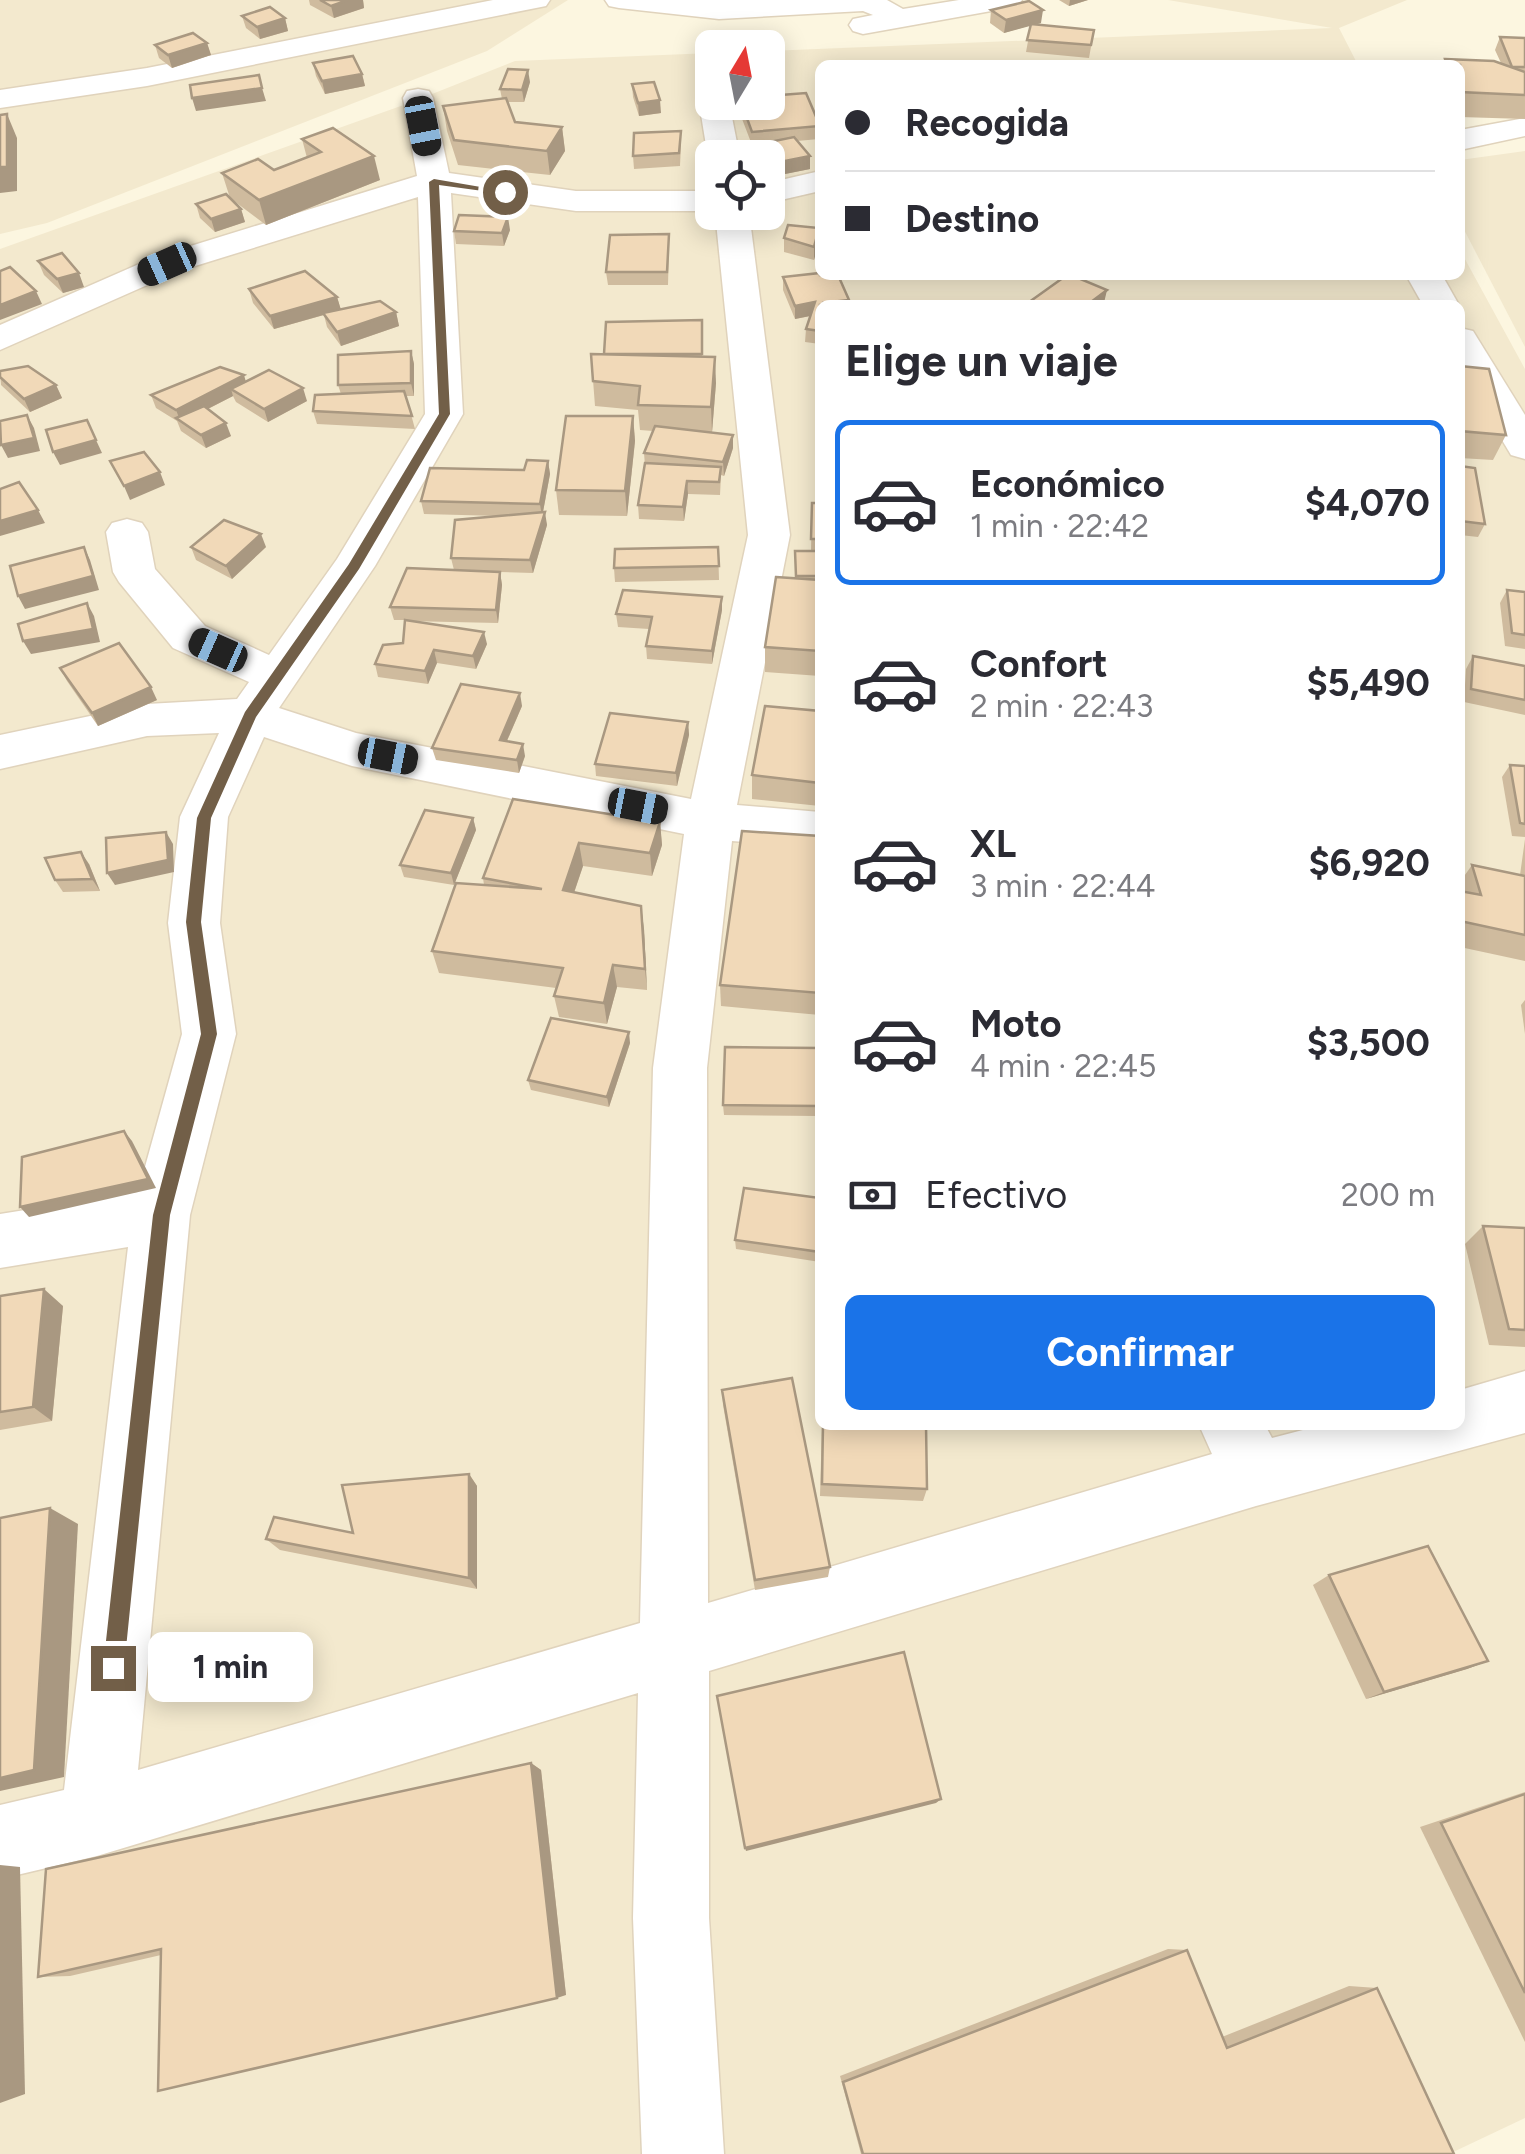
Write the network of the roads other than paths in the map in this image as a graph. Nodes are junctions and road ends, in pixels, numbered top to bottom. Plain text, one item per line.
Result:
1 (536, 0) edge
2 (618, 0) edge
3 (1008, 0) edge
4 (897, 18) junction
5 (828, 32) dead end
6 (418, 98) dead end
7 (0, 99) edge
8 (1525, 127) edge
9 (1465, 139) edge
10 (434, 182) junction
11 (815, 182) edge
12 (785, 189) edge
13 (695, 201) edge
14 (734, 230) edge
15 (0, 339) edge
16 (1465, 347) edge
17 (1525, 447) edge
18 (126, 532) dead end
19 (263, 696) junction
20 (0, 752) edge
21 (710, 821) junction
22 (815, 830) edge
23 (161, 1215) junction
24 (0, 1241) edge
25 (1525, 1402) edge
26 (1465, 1420) edge
27 (1406, 1430) edge
28 (1244, 1450) edge
29 (674, 1650) junction
30 (97, 1818) junction
31 (0, 1842) edge
32 (683, 2154) edge

1 - 7 street
2 - 4 street
3 - 4 street
4 - 5 street
6 - 10 street
8 - 9 street
10 - 13 street
10 - 15 street
10 - 19 street
11 - 12 street
14 - 21 street
16 - 17 street
18 - 19 street
19 - 20 street
19 - 21 street
19 - 23 street
21 - 22 street
21 - 29 street
23 - 24 street
23 - 30 street
25 - 26 street
27 - 28 street
28 - 29 street
29 - 30 street
29 - 32 street
30 - 31 street

